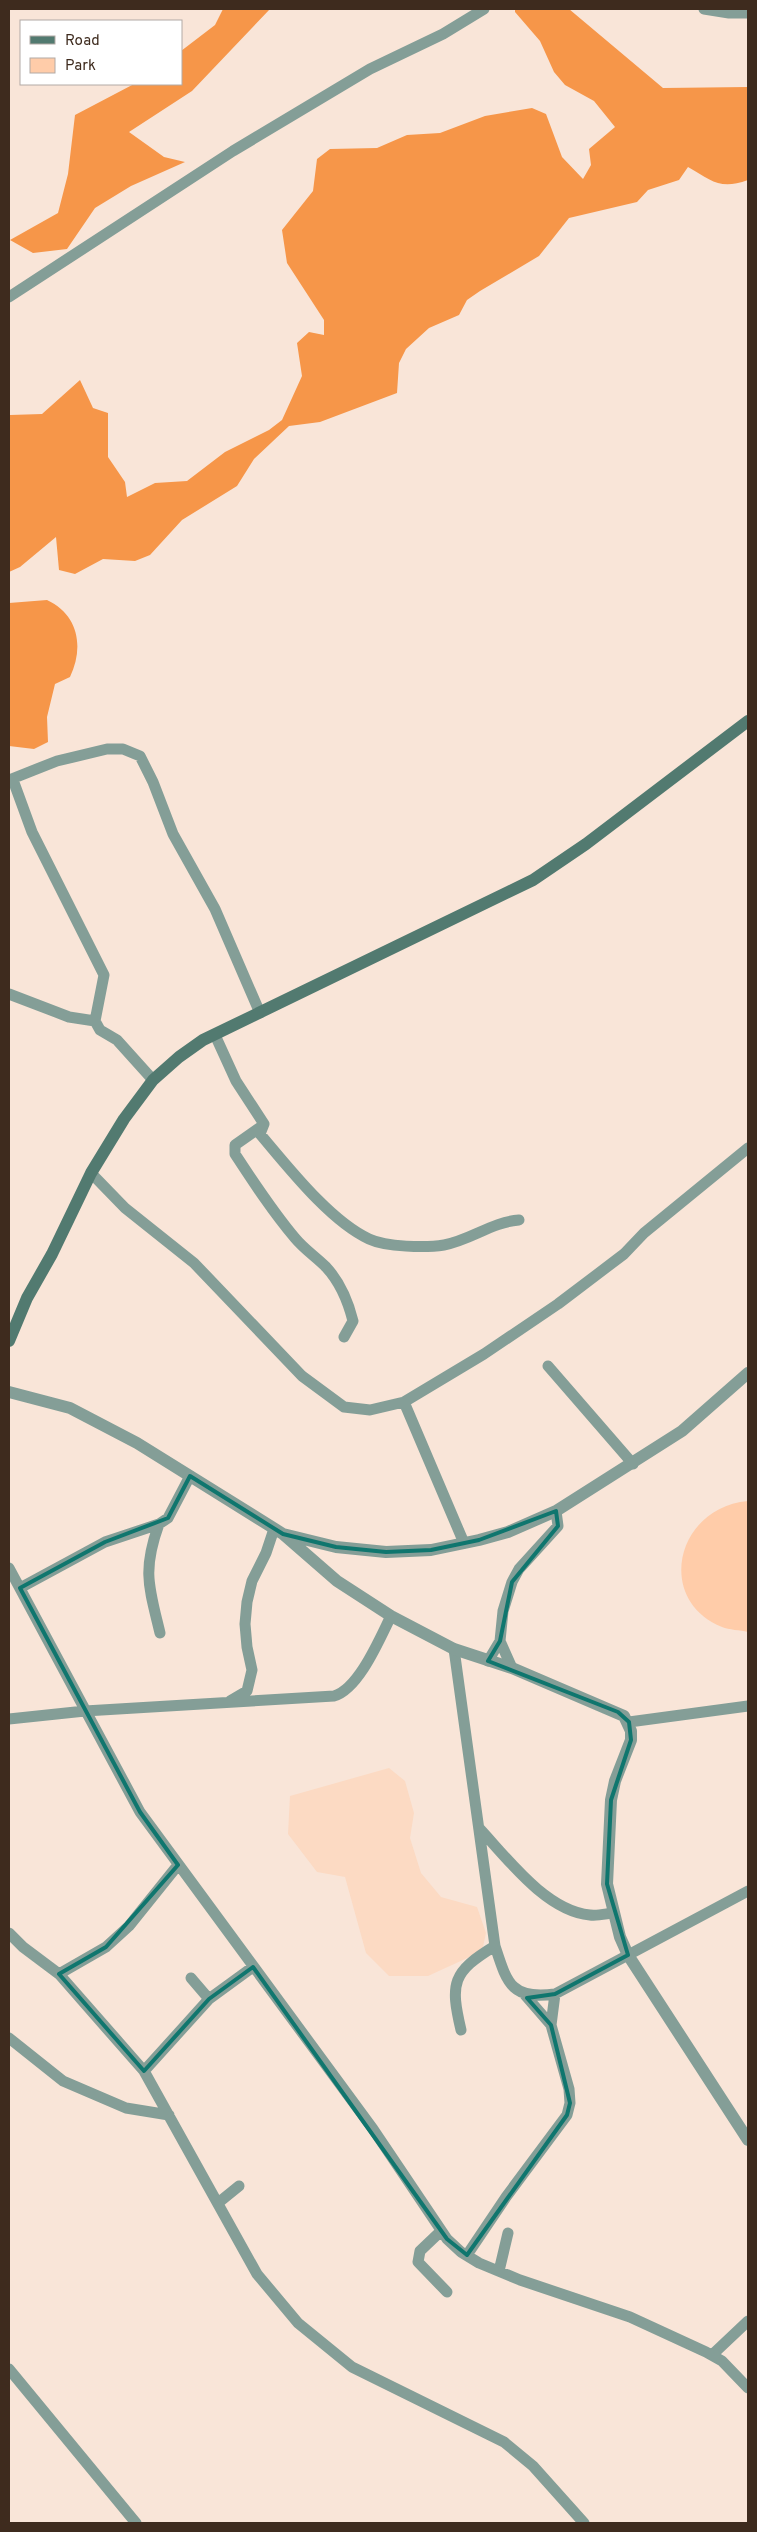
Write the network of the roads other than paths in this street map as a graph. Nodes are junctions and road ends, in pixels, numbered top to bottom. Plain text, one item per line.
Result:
1 (484, 9) edge
2 (704, 9) edge
3 (748, 14) edge
4 (9, 297) edge
5 (748, 721) edge
6 (11, 780) edge
7 (9, 994) edge
8 (260, 1013) junction
9 (94, 1021) junction
10 (215, 1035) junction
11 (153, 1080) junction
12 (264, 1124) junction
13 (748, 1148) edge
14 (91, 1173) junction
15 (519, 1220) dead end
16 (344, 1337) dead end
17 (9, 1341) edge
18 (548, 1366) dead end
19 (748, 1372) edge
20 (9, 1392) edge
21 (404, 1402) junction
22 (633, 1464) junction
23 (190, 1476) junction
24 (556, 1511) junction
25 (159, 1524) junction
26 (279, 1532) junction
27 (464, 1543) junction
28 (9, 1568) edge
29 (20, 1588) junction
30 (391, 1616) junction
31 (160, 1633) dead end
32 (500, 1641) junction
33 (454, 1649) junction
34 (488, 1661) junction
35 (512, 1668) junction
36 (226, 1703) junction
37 (748, 1706) edge
38 (85, 1710) junction
39 (9, 1718) edge
40 (629, 1722) junction
41 (479, 1828) junction
42 (178, 1865) junction
43 (748, 1891) edge
44 (613, 1913) junction
45 (9, 1933) edge
46 (495, 1946) junction
47 (628, 1955) junction
48 (253, 1967) junction
49 (59, 1974) junction
50 (191, 1978) dead end
51 (555, 1994) junction
52 (525, 1995) junction
53 (209, 1999) junction
54 (551, 2025) junction
55 (461, 2030) dead end
56 (9, 2038) edge
57 (144, 2071) junction
58 (169, 2115) junction
59 (748, 2140) edge
60 (239, 2186) dead end
61 (218, 2203) junction
62 (441, 2230) junction
63 (508, 2234) dead end
64 (467, 2255) junction
65 (498, 2271) junction
66 (447, 2292) dead end
67 (748, 2321) edge
68 (712, 2355) junction
69 (9, 2369) edge
70 (748, 2388) edge
71 (136, 2523) edge
72 (584, 2523) edge

1 - 4 street
2 - 3 street
5 - 8 main road
6 - 8 street
6 - 9 street
7 - 9 street
8 - 10 main road
9 - 11 street
10 - 11 main road
10 - 12 street
11 - 14 main road
12 - 15 street
12 - 16 street
13 - 21 street
14 - 17 main road
14 - 21 street
18 - 22 street
19 - 22 street
20 - 23 street
21 - 27 street
22 - 24 street
23 - 25 street
23 - 26 street
24 - 27 street
24 - 32 street
25 - 29 street
25 - 31 street
26 - 27 street
26 - 30 street
26 - 36 street
28 - 29 street
29 - 38 street
30 - 33 street
30 - 36 street
32 - 34 street
32 - 35 street
33 - 34 street
33 - 41 street
34 - 35 street
35 - 40 street
36 - 38 street
37 - 40 street
38 - 39 street
38 - 42 street
40 - 44 street
41 - 44 street
41 - 46 street
42 - 48 street
42 - 49 street
43 - 47 street
44 - 47 street
45 - 49 street
46 - 52 street
46 - 55 street
47 - 51 street
47 - 59 street
48 - 53 street
48 - 62 street
49 - 57 street
50 - 53 street
51 - 52 street
51 - 54 street
52 - 54 street
53 - 57 street
54 - 64 street
56 - 58 street
57 - 58 street
58 - 61 street
60 - 61 street
61 - 72 street
62 - 64 street
62 - 66 street
63 - 65 street
64 - 65 street
65 - 68 street
67 - 68 street
68 - 70 street
69 - 71 street

